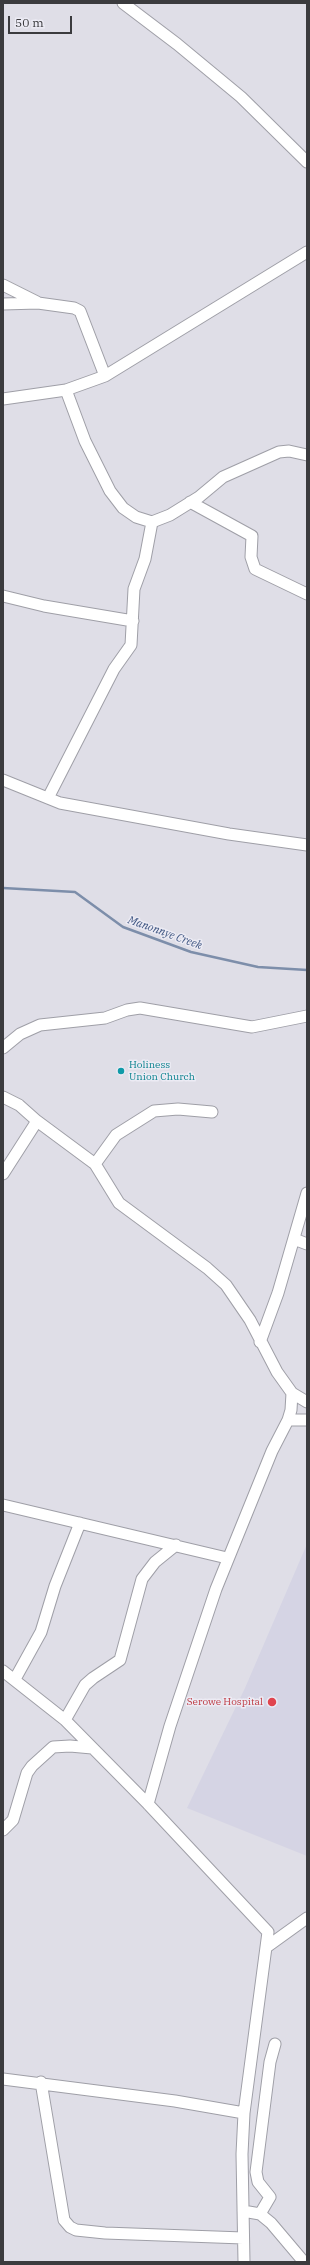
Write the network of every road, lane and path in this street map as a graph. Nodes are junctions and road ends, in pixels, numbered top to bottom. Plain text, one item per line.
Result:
1 (123, 3) edge
2 (307, 162) edge
3 (307, 252) edge
4 (3, 285) edge
5 (38, 303) junction
6 (3, 304) edge
7 (105, 376) junction
8 (66, 390) junction
9 (3, 399) edge
10 (307, 455) edge
11 (190, 502) junction
12 (152, 522) junction
13 (307, 594) edge
14 (3, 596) edge
15 (133, 621) junction
16 (3, 780) edge
17 (48, 798) junction
18 (307, 845) edge
19 (307, 1016) edge
20 (3, 1048) edge
21 (3, 1097) edge
22 (212, 1112) dead end
23 (36, 1121) junction
24 (95, 1164) junction
25 (3, 1174) edge
26 (307, 1193) edge
27 (294, 1239) junction
28 (307, 1244) edge
29 (260, 1342) junction
30 (292, 1393) junction
31 (307, 1402) edge
32 (288, 1420) junction
33 (307, 1420) edge
34 (3, 1505) edge
35 (80, 1523) junction
36 (176, 1545) junction
37 (227, 1558) junction
38 (3, 1671) edge
39 (15, 1679) junction
40 (65, 1720) junction
41 (92, 1748) junction
42 (148, 1804) junction
43 (3, 1830) edge
44 (307, 1918) edge
45 (268, 1946) junction
46 (275, 2044) dead end
47 (3, 2079) edge
48 (41, 2082) junction
49 (244, 2113) junction
50 (242, 2211) junction
51 (260, 2214) junction
52 (243, 2238) junction
53 (244, 2262) edge
54 (304, 2262) edge

1 - 2 street
3 - 7 street
4 - 5 street
5 - 6 street
5 - 7 street
7 - 8 street
8 - 9 street
8 - 12 street
10 - 11 street
11 - 12 street
11 - 13 street
12 - 15 street
14 - 15 street
15 - 17 street
16 - 17 street
17 - 18 street
19 - 20 street
21 - 23 street
22 - 24 street
23 - 24 street
23 - 25 street
24 - 29 street
26 - 27 street
27 - 28 street
27 - 29 street
29 - 30 street
30 - 31 street
30 - 32 street
32 - 33 street
32 - 37 street
34 - 35 street
35 - 36 street
35 - 39 street
36 - 37 street
36 - 40 street
37 - 42 street
38 - 39 street
39 - 40 street
40 - 41 street
41 - 42 street
41 - 43 street
42 - 45 street
44 - 45 street
45 - 49 street
46 - 51 street
47 - 48 street
48 - 49 street
48 - 52 street
49 - 50 street
50 - 51 street
50 - 52 street
51 - 54 street
52 - 53 street

